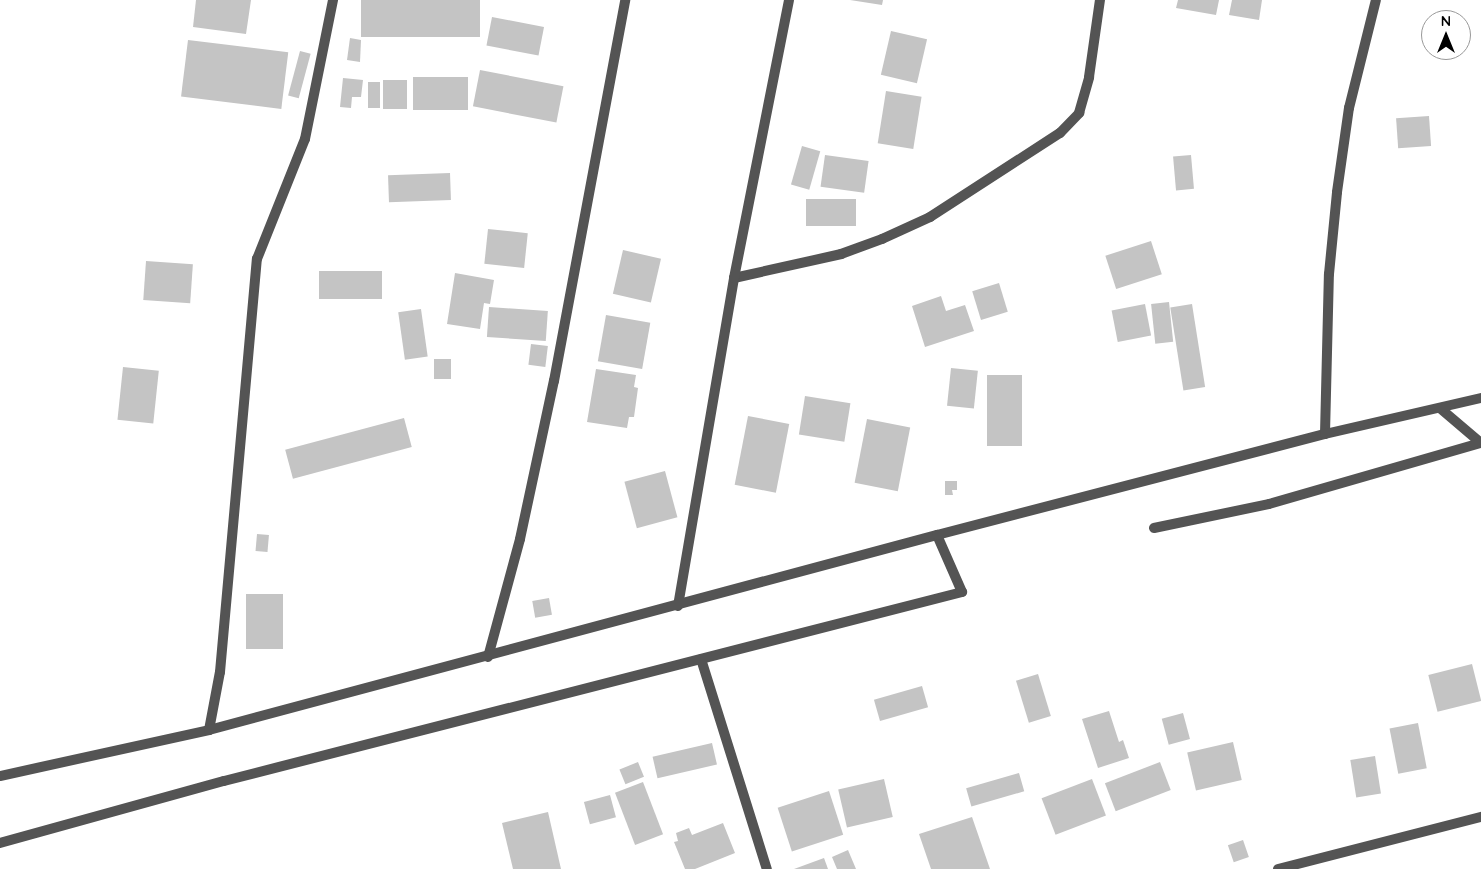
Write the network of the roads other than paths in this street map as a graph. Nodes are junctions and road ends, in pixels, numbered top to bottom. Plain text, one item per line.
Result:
1 (333, 0) edge
2 (625, 0) edge
3 (789, 0) edge
4 (1100, 0) edge
5 (1376, 0) edge
6 (734, 278) junction
7 (1481, 398) edge
8 (1441, 409) junction
9 (1325, 434) junction
10 (1480, 443) edge
11 (1154, 528) dead end
12 (937, 535) junction
13 (678, 606) junction
14 (488, 657) junction
15 (701, 658) junction
16 (209, 730) junction
17 (0, 776) edge
18 (1481, 817) edge
19 (0, 843) edge
20 (767, 869) edge
21 (1278, 869) edge

1 - 16 street
2 - 14 street
3 - 6 street
4 - 6 street
5 - 9 street
6 - 13 street
7 - 8 street
8 - 9 street
8 - 10 street
9 - 12 street
10 - 11 street
12 - 13 street
12 - 15 street
13 - 14 street
14 - 16 street
15 - 19 street
15 - 20 street
16 - 17 street
18 - 21 street

